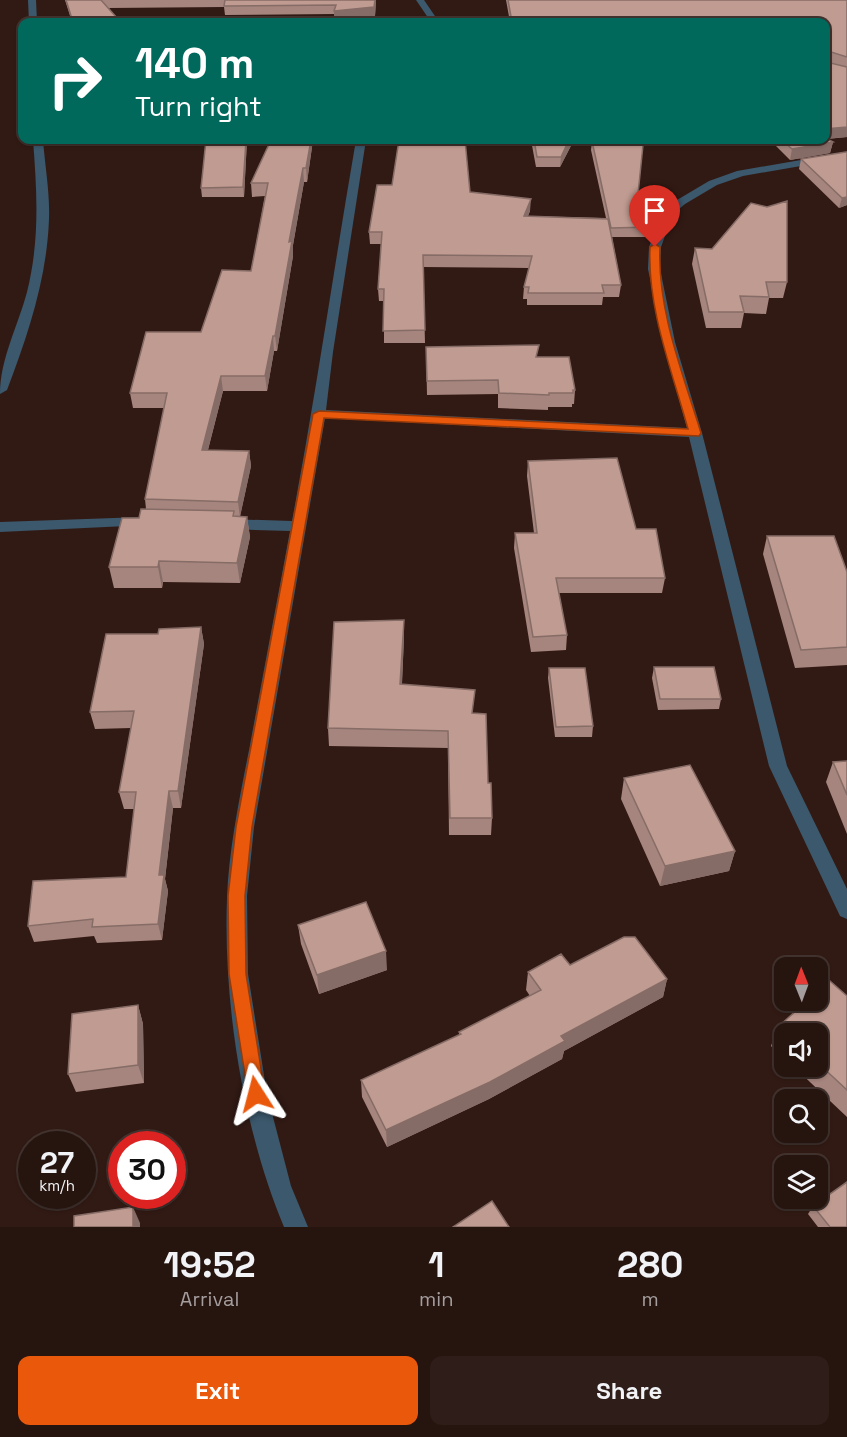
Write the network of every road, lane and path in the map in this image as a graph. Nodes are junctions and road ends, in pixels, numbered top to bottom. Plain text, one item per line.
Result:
1 (32, 0) edge
2 (420, 0) edge
3 (33, 18) edge
4 (432, 18) edge
5 (38, 144) edge
6 (360, 144) edge
7 (847, 155) edge
8 (0, 390) edge
9 (319, 414) junction
10 (695, 433) junction
11 (162, 522) edge
12 (208, 523) edge
13 (298, 526) junction
14 (0, 527) edge
15 (847, 910) edge
16 (296, 1227) edge

1 - 3 street
2 - 4 street
5 - 8 street
6 - 9 street
7 - 10 street
9 - 10 street
9 - 13 street
10 - 15 street
11 - 14 street
12 - 13 street
13 - 16 street

